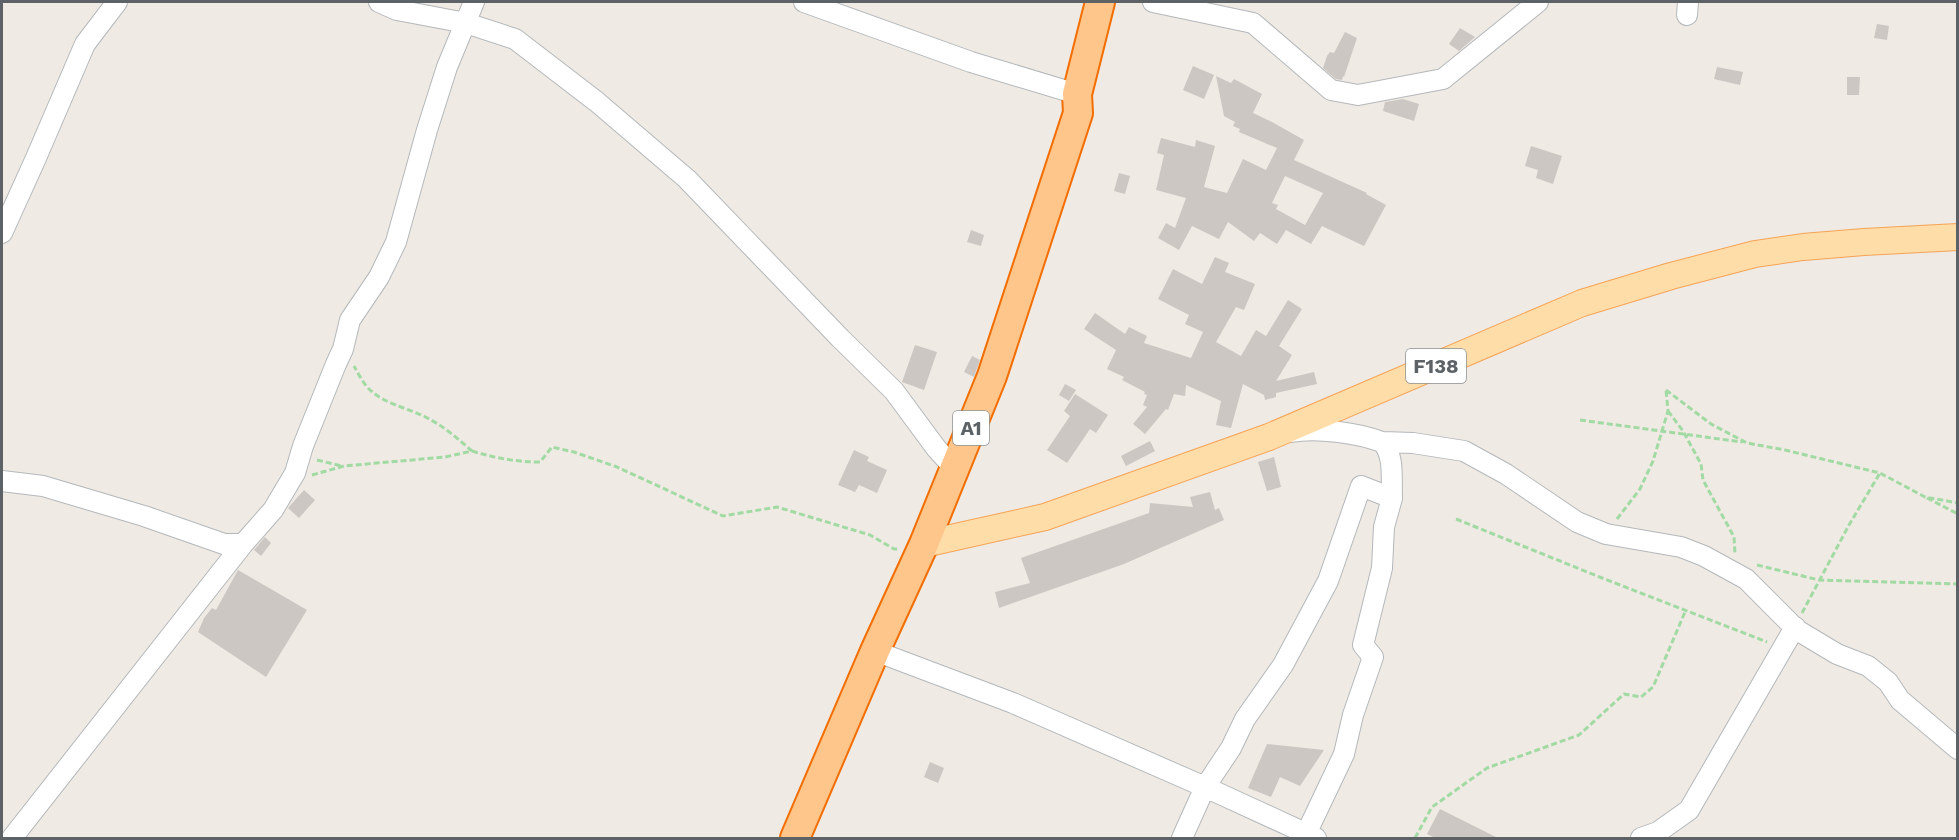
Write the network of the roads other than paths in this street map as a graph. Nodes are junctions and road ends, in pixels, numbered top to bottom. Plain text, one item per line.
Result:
1 (117, 2) edge
2 (378, 2) edge
3 (474, 2) edge
4 (804, 2) edge
5 (1100, 2) edge
6 (1153, 2) edge
7 (1538, 2) edge
8 (466, 23) junction
9 (1077, 94) junction
10 (2, 233) edge
11 (1958, 237) edge
12 (1269, 437) junction
13 (1382, 442) junction
14 (955, 469) junction
15 (2, 481) edge
16 (1392, 498) junction
17 (243, 544) junction
18 (924, 544) junction
19 (1795, 627) junction
20 (875, 651) junction
21 (1958, 749) edge
22 (1205, 787) junction
23 (1311, 836) edge
24 (12, 838) edge
25 (795, 838) edge
26 (1182, 838) edge
27 (1641, 838) edge

1 - 10 street
2 - 8 street
3 - 8 street
4 - 9 street
5 - 9 highway, A1
6 - 7 street
8 - 14 street
8 - 17 street
9 - 14 highway, A1
11 - 12 main road, F138
12 - 13 street
12 - 18 main road, F138
13 - 16 street
13 - 19 street
14 - 18 highway, A1
15 - 17 street
16 - 22 street
16 - 23 street
17 - 24 street
18 - 20 highway, A1
19 - 21 street
19 - 27 street
20 - 22 street
20 - 25 highway, A1
22 - 23 street
22 - 26 street

